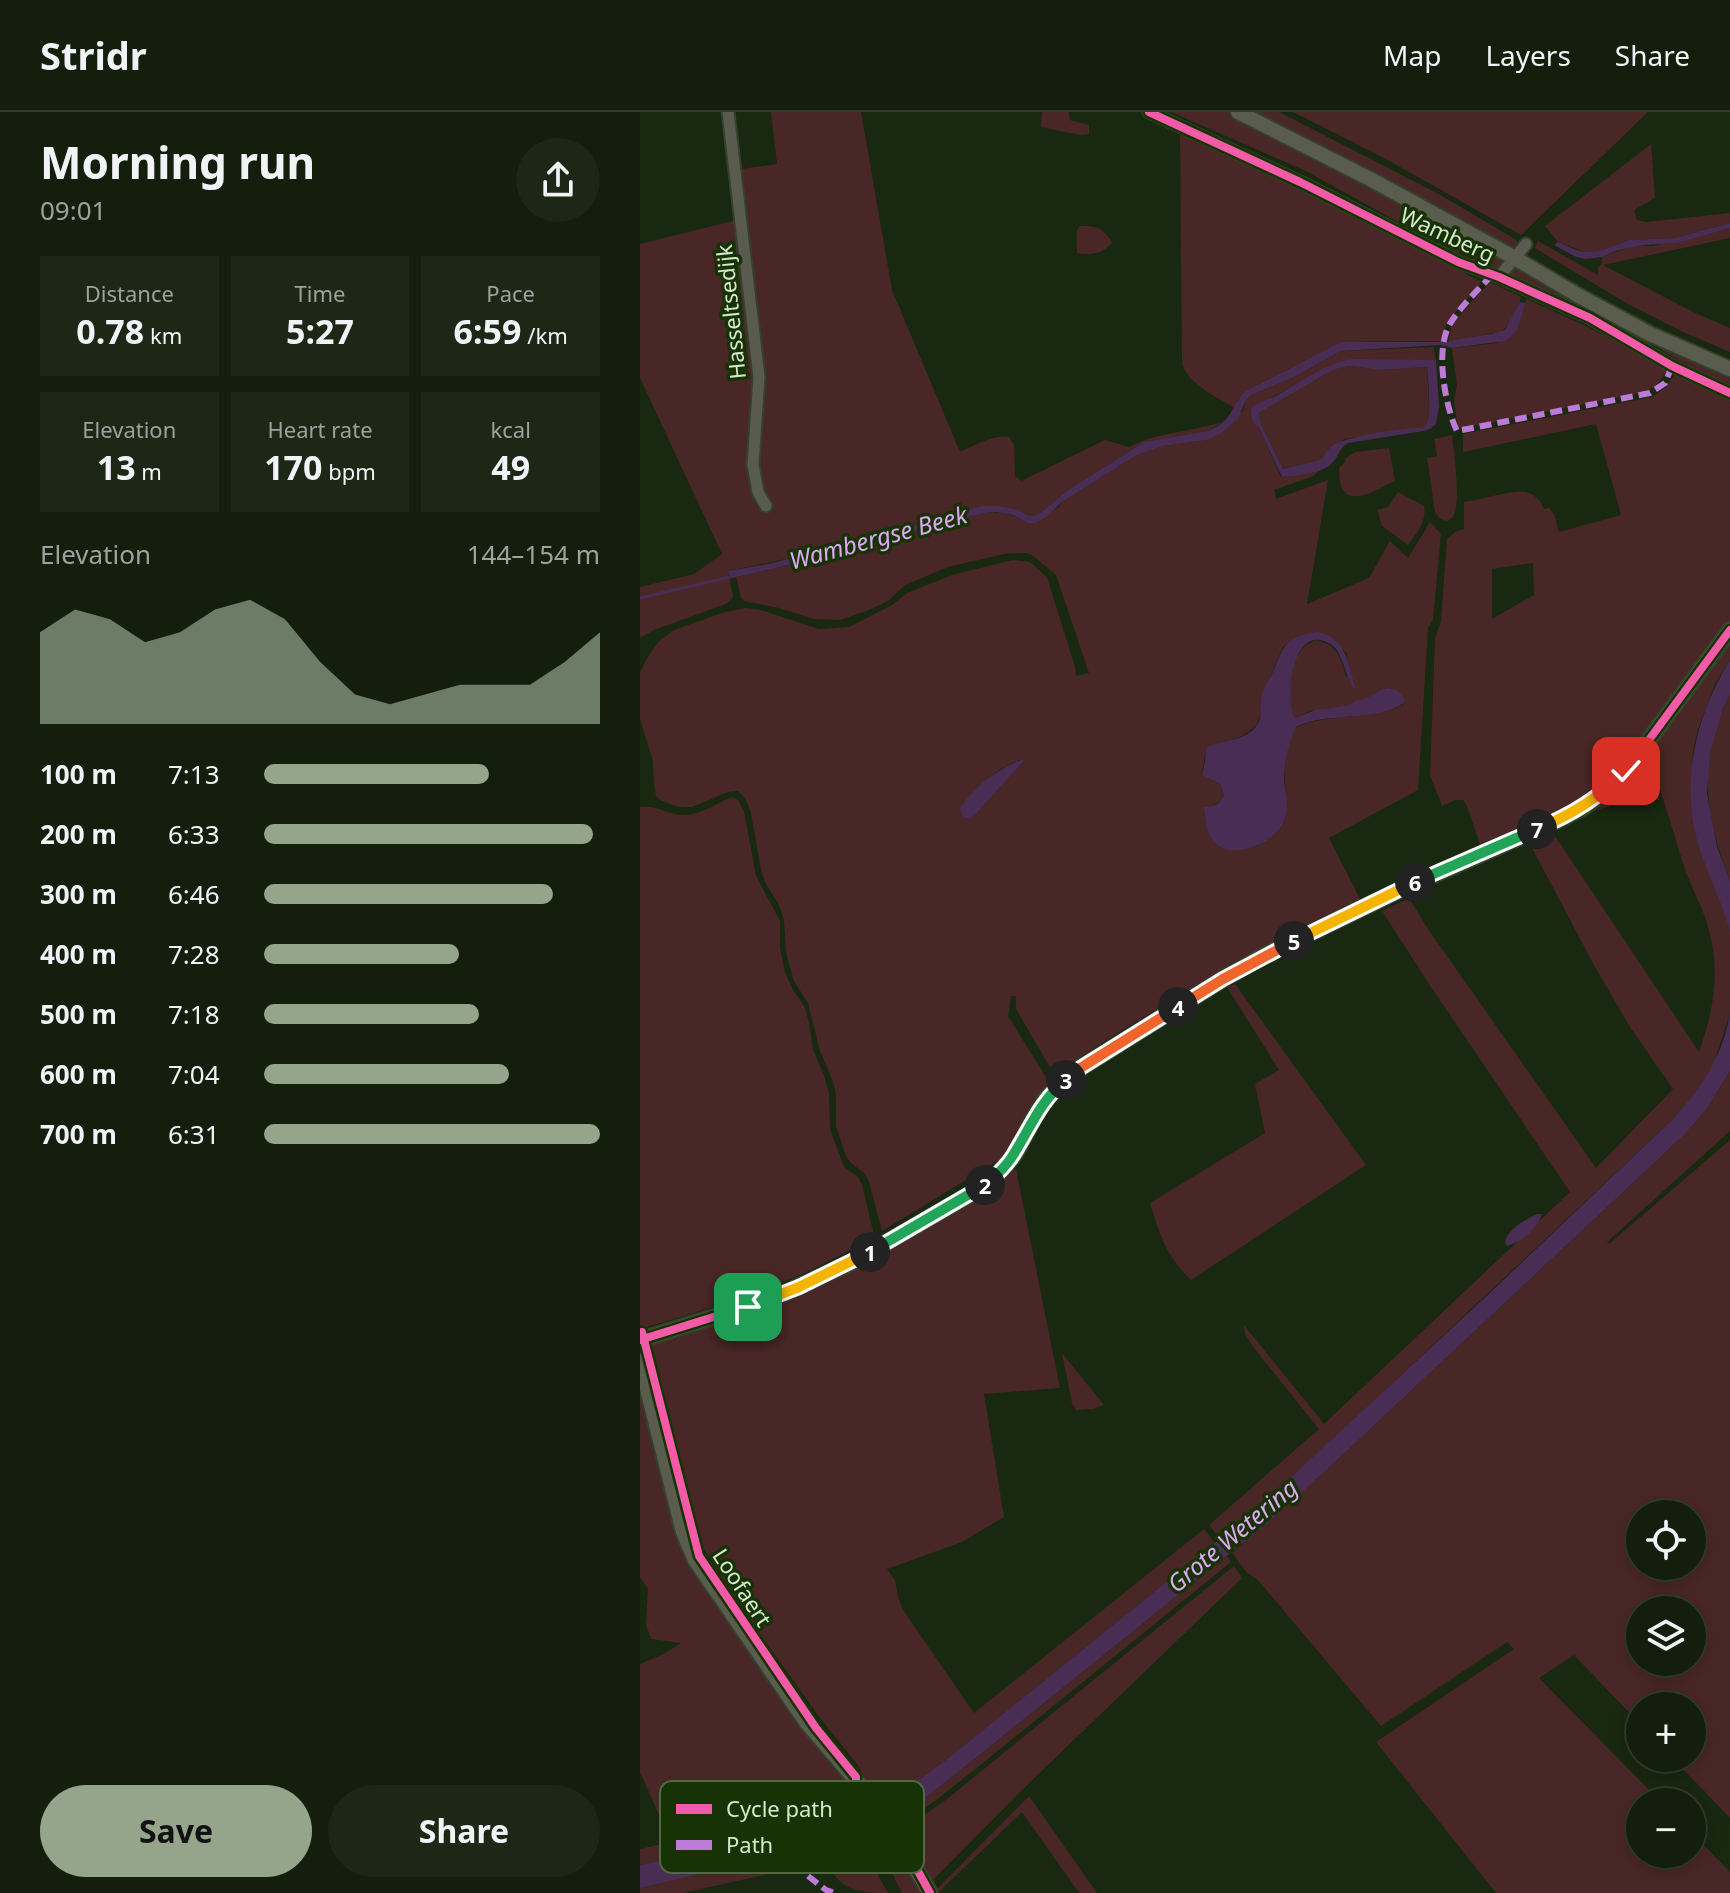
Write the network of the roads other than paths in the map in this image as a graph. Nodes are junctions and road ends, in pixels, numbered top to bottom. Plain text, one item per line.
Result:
1 (728, 112) edge
2 (1149, 112) edge
3 (1238, 112) edge
4 (1526, 244) dead end
5 (1513, 257) junction
6 (1499, 277) junction
7 (1730, 369) edge
8 (1730, 393) edge
9 (766, 506) dead end
10 (1730, 630) edge
11 (642, 1339) edge
12 (640, 1361) edge
13 (856, 1781) edge
14 (918, 1873) edge
15 (930, 1893) edge

1 - 9 street, Hasseltsedijk
2 - 6 street, Wamberg
3 - 5 street, Wamberg
4 - 5 street
5 - 6 street, Wamberg
5 - 7 street, Wamberg
6 - 8 street, Wamberg
10 - 11 street
12 - 13 street, Loofaert
14 - 15 street, Loofaert

